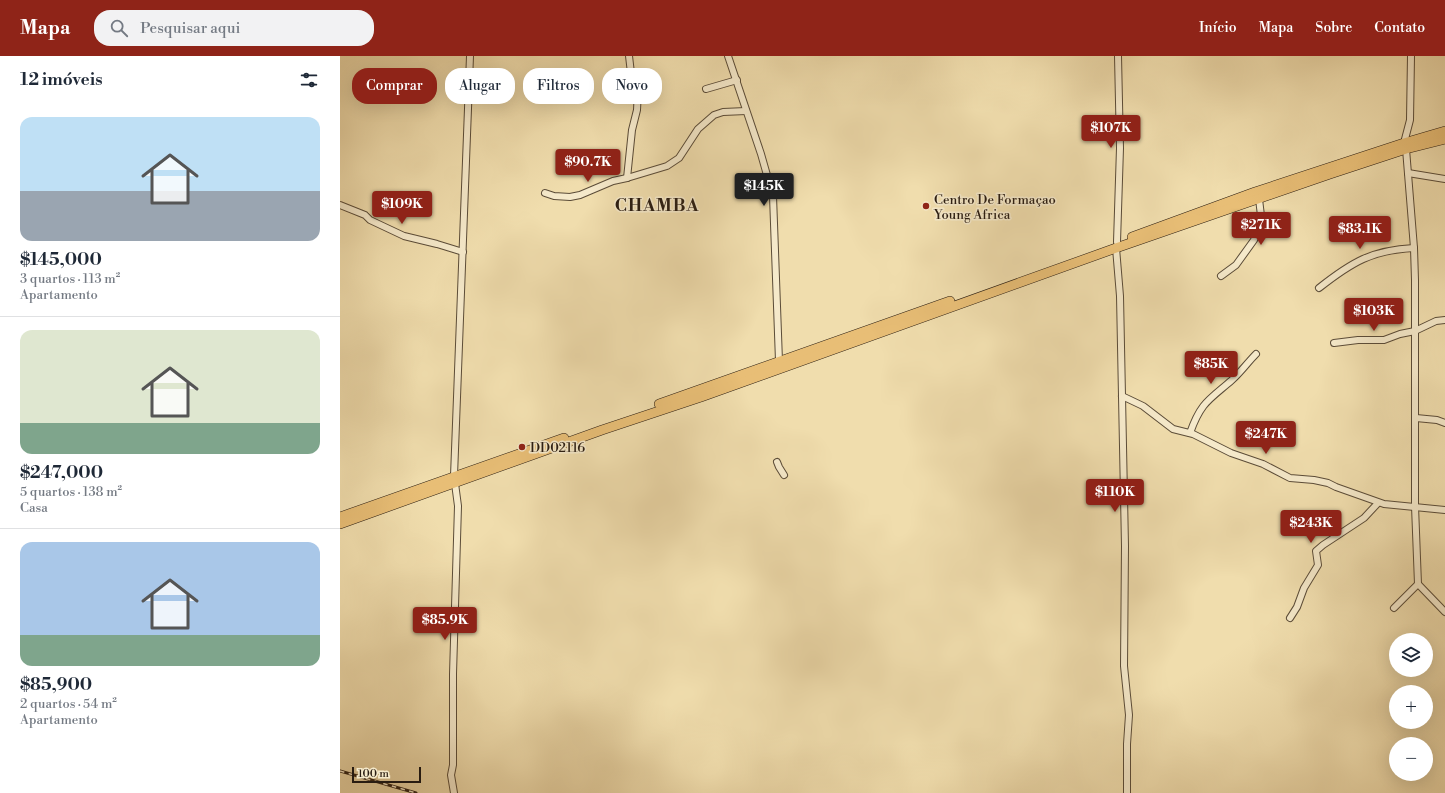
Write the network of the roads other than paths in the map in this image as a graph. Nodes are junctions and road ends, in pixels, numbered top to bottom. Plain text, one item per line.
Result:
1 (470, 56) edge
2 (629, 56) edge
3 (728, 56) edge
4 (1118, 56) edge
5 (1411, 56) edge
6 (736, 80) junction
7 (706, 89) dead end
8 (746, 111) junction
9 (1445, 131) edge
10 (1445, 139) edge
11 (1405, 146) junction
12 (1408, 173) junction
13 (627, 178) junction
14 (1445, 179) edge
15 (545, 193) dead end
16 (1259, 199) junction
17 (340, 206) edge
18 (1116, 245) junction
19 (1414, 248) junction
20 (463, 252) junction
21 (1221, 276) dead end
22 (1319, 288) dead end
23 (1445, 320) edge
24 (1415, 331) junction
25 (1334, 343) dead end
26 (1256, 354) dead end
27 (779, 361) junction
28 (1122, 396) junction
29 (1416, 418) junction
30 (1445, 423) edge
31 (1190, 433) junction
32 (777, 462) dead end
33 (784, 475) dead end
34 (454, 480) junction
35 (1378, 503) junction
36 (1415, 506) junction
37 (1445, 510) edge
38 (340, 517) edge
39 (340, 524) edge
40 (1418, 584) junction
41 (1394, 608) dead end
42 (1445, 612) edge
43 (1290, 618) dead end
44 (454, 793) edge
45 (1127, 793) edge

1 - 20 street
2 - 13 street
3 - 6 street
4 - 18 street
5 - 11 street
6 - 7 street
6 - 8 street
8 - 13 street
8 - 27 street
9 - 11 highway
10 - 11 highway
11 - 12 street
11 - 16 highway
11 - 18 highway
12 - 14 street
12 - 19 street
13 - 15 street
16 - 18 highway
16 - 21 street
17 - 20 street
18 - 27 highway
18 - 28 street
18 - 34 highway
19 - 22 street
19 - 24 street
20 - 34 street
23 - 24 street
24 - 25 street
24 - 29 street
26 - 31 street
27 - 34 highway
28 - 31 street
28 - 45 street
29 - 30 street
29 - 36 street
31 - 35 street
32 - 33 street
34 - 38 highway
34 - 39 highway
34 - 44 street
35 - 36 street
35 - 43 street
36 - 37 street
36 - 40 street
40 - 41 street
40 - 42 street

